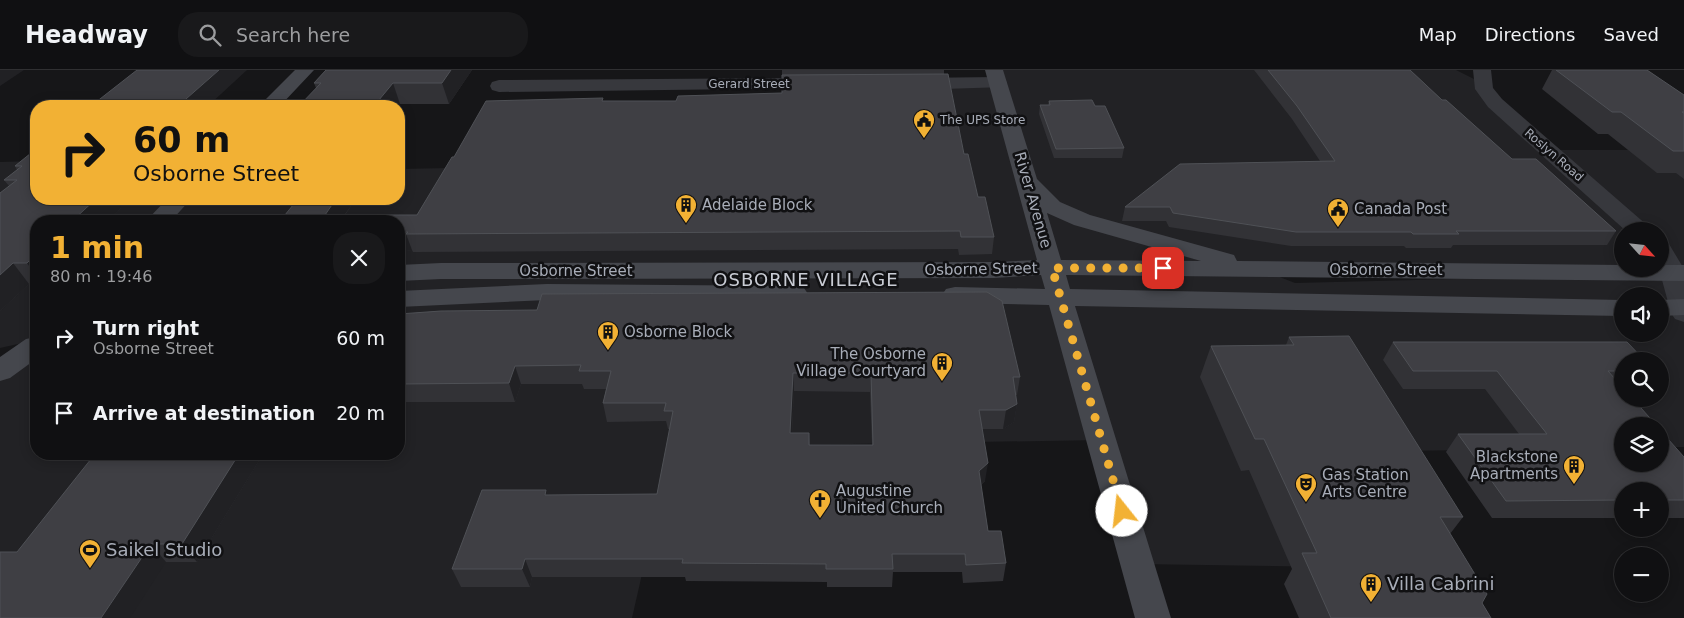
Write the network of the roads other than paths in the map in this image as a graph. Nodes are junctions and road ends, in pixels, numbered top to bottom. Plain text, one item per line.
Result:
1 (305, 70) edge
2 (1482, 70) edge
3 (996, 77) edge
4 (835, 84) edge
5 (893, 84) edge
6 (499, 86) dead end
7 (275, 100) edge
8 (1027, 182) junction
9 (174, 205) edge
10 (164, 215) edge
11 (1630, 222) edge
12 (1669, 260) edge
13 (1052, 268) junction
14 (1260, 269) junction
15 (405, 273) edge
16 (1679, 273) edge
17 (845, 294) edge
18 (935, 295) edge
19 (1060, 297) junction
20 (405, 299) edge
21 (1614, 308) edge
22 (1678, 309) edge
23 (30, 341) edge
24 (0, 348) edge
25 (30, 350) edge
26 (30, 370) edge
27 (0, 371) edge
28 (0, 377) edge
29 (1153, 618) edge

1 - 7 main road
2 - 11 street, Roslyn Road
3 - 5 street
3 - 8 main road, River Avenue
4 - 6 street, Gerard Street
8 - 13 main road, River Avenue
8 - 14 main road
9 - 10 main road
12 - 16 street
13 - 14 main road, Osborne Street
13 - 15 main road, Osborne Street
13 - 19 main road, River Avenue
14 - 16 main road, Osborne Street
16 - 22 street
17 - 20 main road, Osborne Street
18 - 19 main road, Osborne Street
19 - 21 main road, Osborne Street
19 - 29 main road, River Avenue
23 - 24 main road
25 - 27 main road
26 - 28 main road

